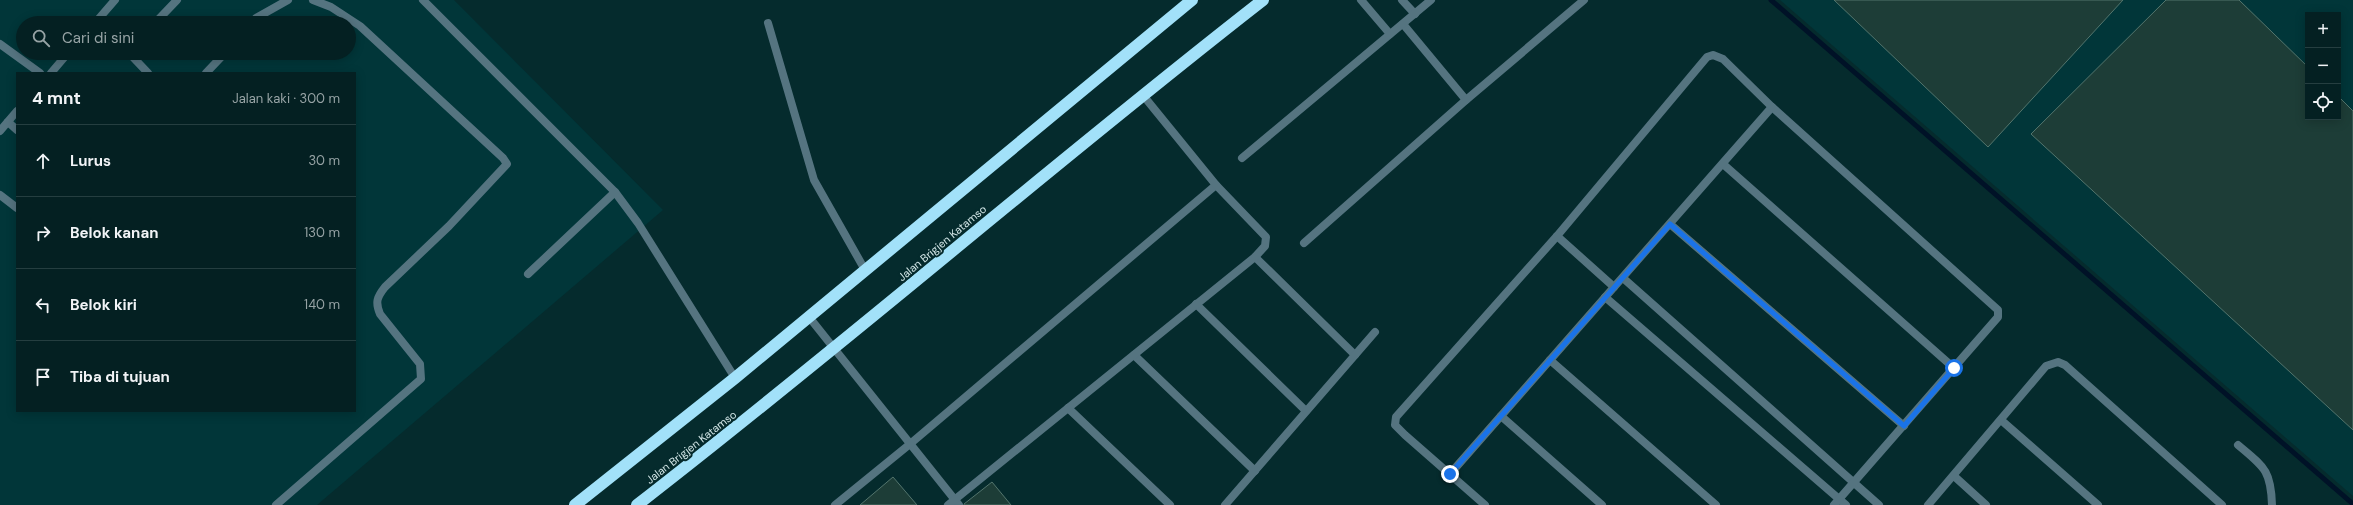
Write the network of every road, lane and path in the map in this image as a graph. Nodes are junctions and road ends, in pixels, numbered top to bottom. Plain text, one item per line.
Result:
1 (115, 0) edge
2 (177, 0) edge
3 (288, 0) edge
4 (313, 0) edge
5 (423, 0) edge
6 (1192, 0) edge
7 (1263, 0) edge
8 (1361, 0) edge
9 (1402, 0) edge
10 (1431, 0) edge
11 (1584, 0) edge
12 (1415, 14) junction
13 (103, 16) edge
14 (162, 16) edge
15 (260, 16) edge
16 (345, 16) edge
17 (356, 23) edge
18 (768, 23) dead end
19 (1403, 24) junction
20 (1390, 34) junction
21 (0, 44) edge
22 (16, 56) edge
23 (22, 60) edge
24 (62, 60) edge
25 (136, 60) edge
26 (218, 60) edge
27 (39, 72) edge
28 (52, 72) edge
29 (147, 72) edge
30 (207, 72) edge
31 (1142, 94) junction
32 (1466, 100) junction
33 (1772, 108) junction
34 (16, 113) edge
35 (8, 122) junction
36 (16, 129) edge
37 (0, 131) edge
38 (1242, 158) dead end
39 (1723, 164) junction
40 (1216, 184) junction
41 (615, 192) junction
42 (0, 195) edge
43 (16, 207) edge
44 (1670, 224) junction
45 (1557, 236) junction
46 (1304, 243) dead end
47 (1255, 257) junction
48 (865, 270) junction
49 (528, 274) dead end
50 (1622, 278) junction
51 (1614, 287) junction
52 (1605, 297) junction
53 (1196, 304) junction
54 (809, 317) junction
55 (1375, 332) dead end
56 (835, 349) junction
57 (1134, 355) junction
58 (1355, 355) junction
59 (1550, 360) junction
60 (1954, 368) junction
61 (735, 378) junction
62 (1068, 408) junction
63 (1306, 411) junction
64 (1501, 416) junction
65 (2001, 420) junction
66 (1904, 426) junction
67 (910, 444) junction
68 (2238, 445) dead end
69 (1255, 471) junction
70 (1450, 474) junction
71 (1954, 476) junction
72 (1854, 483) junction
73 (957, 502) edge
74 (1836, 502) edge
75 (276, 505) edge
76 (574, 505) edge
77 (637, 505) edge
78 (835, 505) edge
79 (948, 505) edge
80 (1170, 505) edge
81 (1225, 505) edge
82 (1485, 505) edge
83 (1602, 505) edge
84 (1716, 505) edge
85 (1846, 505) edge
86 (1879, 505) edge
87 (1928, 505) edge
88 (1986, 505) edge
89 (2098, 505) edge
90 (2222, 505) edge
91 (2272, 505) edge

1 - 13 lane
2 - 14 lane
3 - 15 lane
4 - 16 lane
5 - 41 lane
6 - 48 highway
7 - 31 highway, Jalan Brigjen Katamso
8 - 20 lane
9 - 12 lane
10 - 12 lane
11 - 32 lane
12 - 19 lane
17 - 75 lane
18 - 48 lane
19 - 20 lane
19 - 32 lane
20 - 38 lane
21 - 22 lane
23 - 27 lane
24 - 28 lane
25 - 29 lane
26 - 30 lane
31 - 40 lane
31 - 56 highway, Jalan Brigjen Katamso
32 - 46 lane
33 - 39 lane
33 - 45 lane
33 - 60 lane
34 - 35 lane
35 - 36 lane
35 - 37 lane
39 - 44 lane
39 - 60 lane
40 - 47 lane
40 - 67 lane
41 - 49 lane
41 - 61 lane
42 - 43 lane
44 - 50 lane
44 - 66 lane
45 - 51 lane
45 - 70 lane
47 - 53 lane
47 - 58 lane
48 - 54 highway
50 - 51 lane
50 - 72 lane
51 - 52 lane
52 - 59 lane
52 - 74 lane
53 - 57 lane
53 - 63 lane
54 - 56 lane
54 - 61 highway
55 - 58 lane
56 - 67 lane
56 - 77 highway, Jalan Brigjen Katamso
57 - 62 lane
57 - 69 lane
58 - 63 lane
59 - 64 lane
59 - 84 lane
60 - 66 lane
61 - 76 highway
62 - 73 lane
62 - 80 lane
63 - 69 lane
64 - 70 lane
64 - 83 lane
65 - 71 lane
65 - 89 lane
65 - 90 lane
66 - 72 lane
67 - 73 lane
67 - 78 lane
68 - 91 lane
69 - 81 lane
70 - 82 lane
71 - 87 lane
71 - 88 lane
72 - 74 lane
72 - 86 lane
73 - 79 lane
74 - 85 lane

